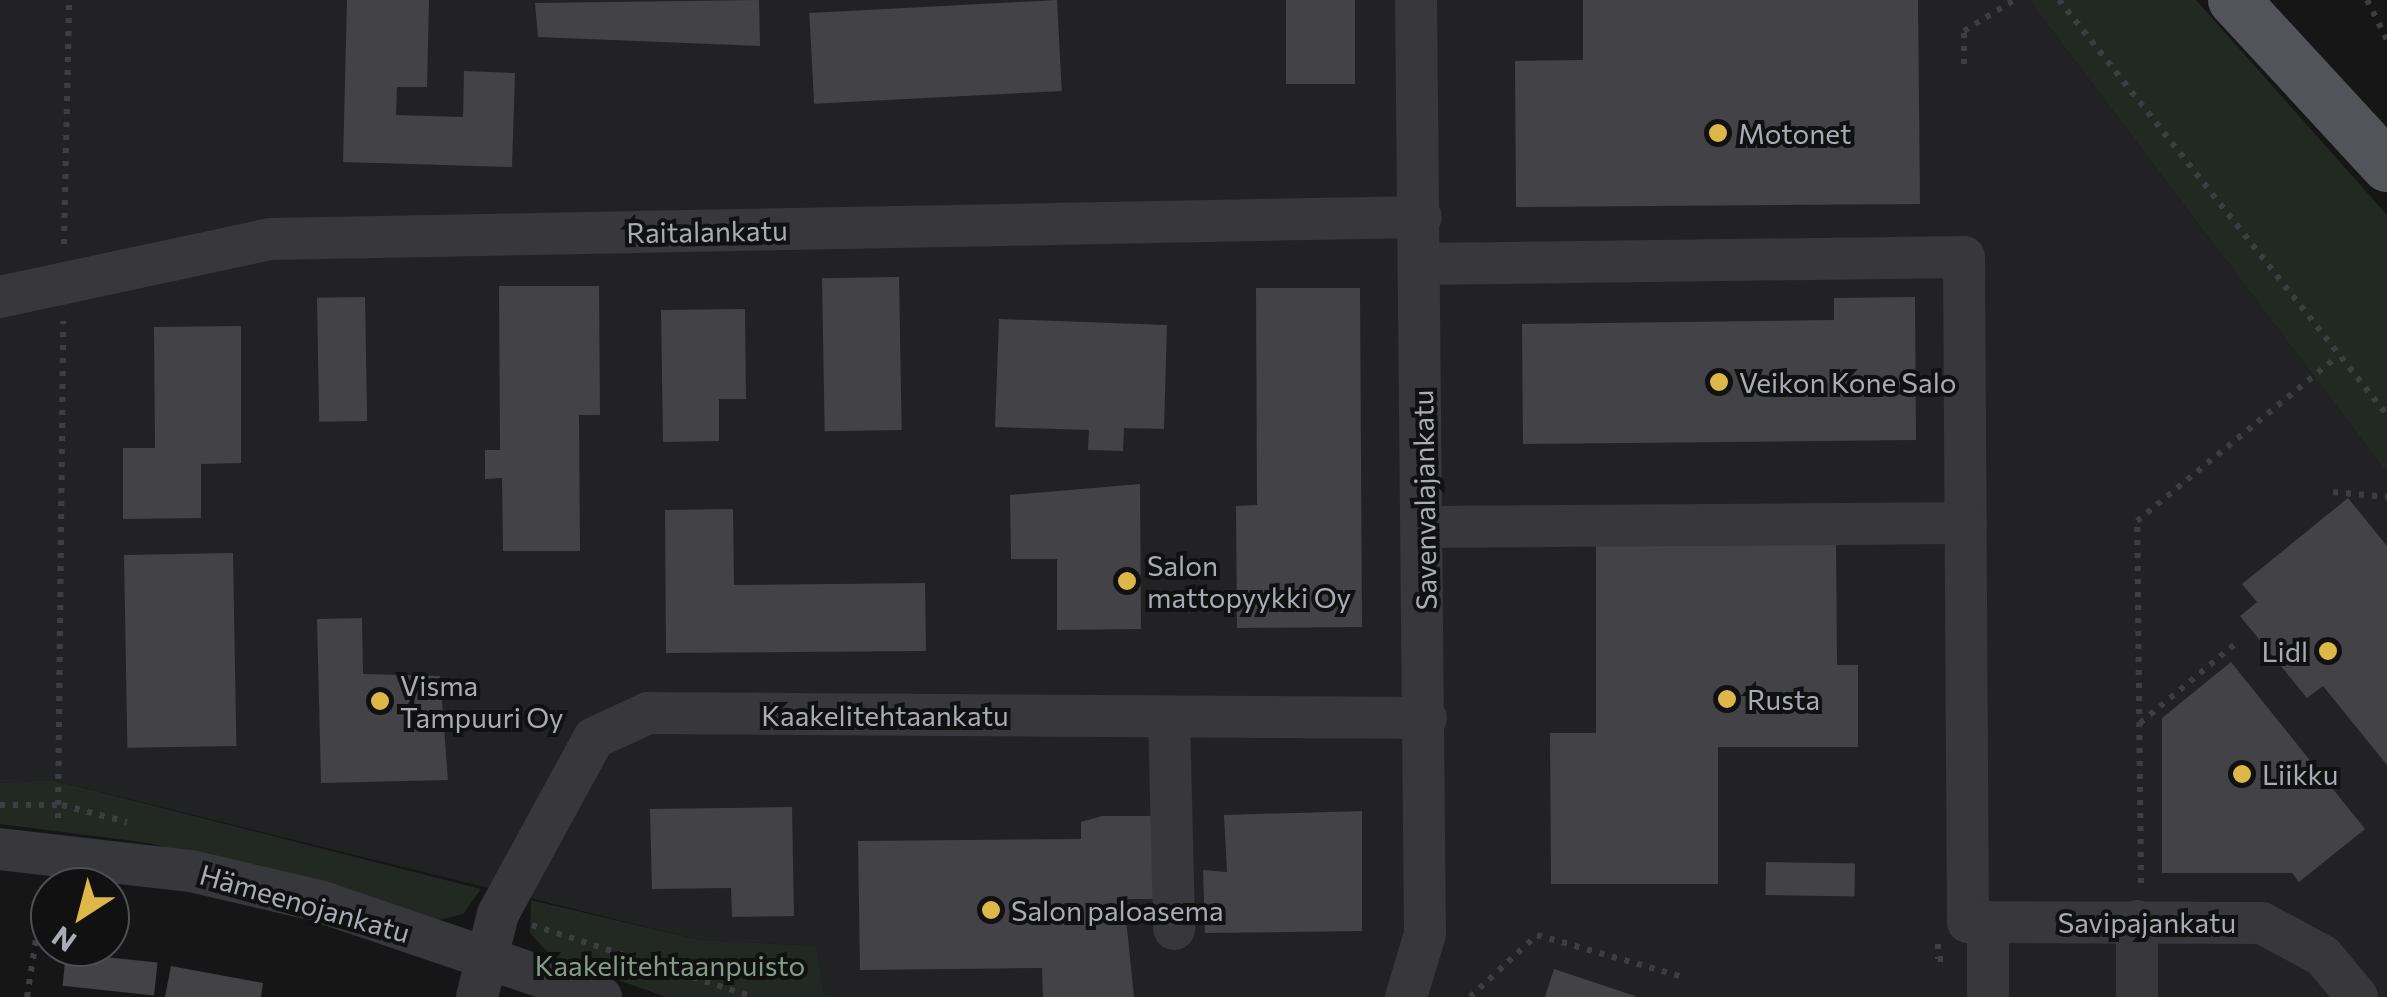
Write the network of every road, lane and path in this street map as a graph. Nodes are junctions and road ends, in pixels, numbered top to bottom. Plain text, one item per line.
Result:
1 (69, 0) edge
2 (1416, 0) edge
3 (2014, 0) edge
4 (2059, 0) edge
5 (2366, 0) edge
6 (2244, 8) edge
7 (2387, 40) edge
8 (1964, 64) dead end
9 (2387, 166) edge
10 (1421, 217) junction
11 (1421, 264) junction
12 (63, 281) junction
13 (0, 297) edge
14 (2338, 356) junction
15 (2387, 415) edge
16 (2333, 492) dead end
17 (2387, 497) edge
18 (1966, 523) junction
19 (1424, 527) junction
20 (2235, 644) dead end
21 (1169, 717) junction
22 (1426, 718) junction
23 (2140, 723) junction
24 (51, 848) junction
25 (0, 849) edge
26 (2156, 921) junction
27 (1978, 922) junction
28 (1174, 929) dead end
29 (1680, 976) dead end
30 (482, 977) edge
31 (26, 997) edge
32 (601, 997) edge
33 (1406, 997) edge
34 (1470, 997) edge
35 (1988, 997) edge
36 (2137, 997) edge
37 (2358, 997) edge

1 - 12 path
2 - 10 street, Savenvalajankatu
3 - 8 path
4 - 14 path
5 - 7 path
6 - 9 main road
10 - 11 street, Savenvalajankatu
10 - 12 street, Raitalankatu
11 - 18 street
11 - 19 street, Savenvalajankatu
12 - 13 street, Raitalankatu
12 - 24 path
14 - 15 path
14 - 23 path
16 - 17 path
18 - 19 street
18 - 27 street
19 - 22 street, Savenvalajankatu
20 - 23 path
21 - 22 street, Kaakelitehtaankatu
21 - 28 street
21 - 30 street, Kaakelitehtaankatu
22 - 33 street, Savenvalajankatu
23 - 26 path
24 - 25 street, Hämeenojankatu
24 - 30 street, Hämeenojankatu
24 - 31 path
26 - 27 street, Savipajankatu
26 - 36 street
26 - 37 street, Savipajankatu
27 - 35 street
29 - 34 path
30 - 32 street, Hämeenojankatu

